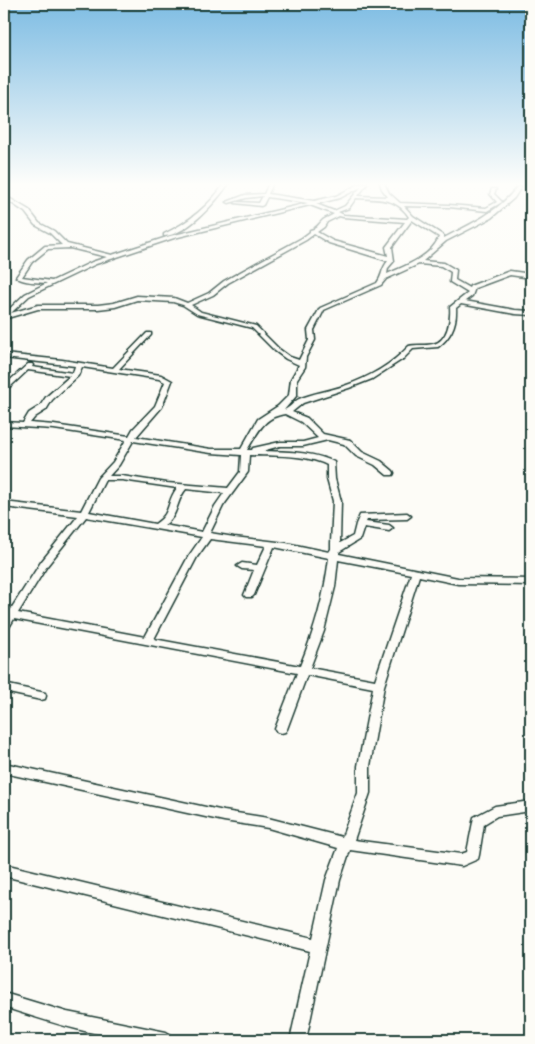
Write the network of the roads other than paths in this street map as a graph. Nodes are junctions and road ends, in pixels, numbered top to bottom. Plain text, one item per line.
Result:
1 (51, 232) edge
2 (171, 232) edge
3 (193, 232) edge
4 (311, 232) edge
5 (313, 232) edge
6 (400, 232) edge
7 (438, 232) edge
8 (462, 232) edge
9 (154, 242) junction
10 (439, 244) junction
11 (70, 247) junction
12 (81, 255) junction
13 (113, 257) junction
14 (391, 259) junction
15 (418, 262) junction
16 (85, 267) junction
17 (531, 276) edge
18 (384, 278) junction
19 (53, 282) junction
20 (471, 292) junction
21 (460, 302) junction
22 (187, 305) junction
23 (531, 313) edge
24 (4, 318) edge
25 (149, 334) dead end
26 (4, 356) edge
27 (36, 360) junction
28 (69, 363) junction
29 (304, 364) junction
30 (79, 365) junction
31 (27, 368) junction
32 (115, 370) junction
33 (64, 374) junction
34 (75, 375) junction
35 (4, 386) edge
36 (287, 412) junction
37 (274, 413) junction
38 (4, 424) edge
39 (26, 424) junction
40 (131, 438) junction
41 (330, 438) junction
42 (241, 452) junction
43 (390, 473) dead end
44 (102, 478) junction
45 (184, 486) junction
46 (229, 491) junction
47 (4, 504) edge
48 (84, 514) junction
49 (407, 516) dead end
50 (360, 524) junction
51 (157, 526) junction
52 (389, 528) dead end
53 (207, 535) junction
54 (271, 544) junction
55 (334, 554) junction
56 (242, 566) dead end
57 (259, 568) junction
58 (416, 572) junction
59 (531, 582) edge
60 (249, 595) dead end
61 (8, 614) edge
62 (4, 627) edge
63 (148, 642) junction
64 (303, 670) junction
65 (379, 685) junction
66 (4, 688) edge
67 (41, 696) dead end
68 (281, 729) dead end
69 (4, 768) edge
70 (531, 806) edge
71 (344, 844) junction
72 (4, 870) edge
73 (318, 946) junction
74 (4, 1000) edge
75 (166, 1040) edge
76 (298, 1040) edge

1 - 11 street
2 - 9 street
3 - 9 street
4 - 22 street
5 - 14 street
6 - 14 street
7 - 10 street
8 - 10 street
9 - 13 street
10 - 15 street
11 - 12 street
11 - 19 street
12 - 13 street
12 - 16 street
13 - 16 street
14 - 18 street
15 - 18 street
15 - 20 street
16 - 19 street
17 - 20 street
18 - 29 street
19 - 24 street
20 - 21 street
21 - 23 street
21 - 36 street
22 - 24 street
22 - 29 street
25 - 32 street
26 - 27 street
27 - 28 street
27 - 31 street
28 - 30 street
28 - 33 street
29 - 37 street
30 - 32 street
30 - 34 street
31 - 33 street
31 - 35 street
32 - 40 street
33 - 34 street
34 - 39 street
36 - 37 street
36 - 41 street
37 - 42 street
38 - 39 street
39 - 40 street
40 - 42 street
40 - 44 street
41 - 42 street
41 - 43 street
42 - 46 street
42 - 55 street
44 - 45 street
44 - 48 street
45 - 46 street
45 - 51 street
46 - 53 street
47 - 48 street
48 - 51 street
48 - 61 street
49 - 50 street
50 - 52 street
50 - 55 street
51 - 53 street
53 - 54 street
53 - 63 street
54 - 55 street
54 - 57 street
55 - 58 street
55 - 64 street
56 - 57 street
57 - 60 street
58 - 59 street
58 - 65 street
61 - 62 street
61 - 63 street
63 - 64 street
64 - 65 street
64 - 68 street
65 - 71 street
66 - 67 street
69 - 71 street
70 - 71 street
71 - 73 street
72 - 73 street
73 - 76 street
74 - 75 street

